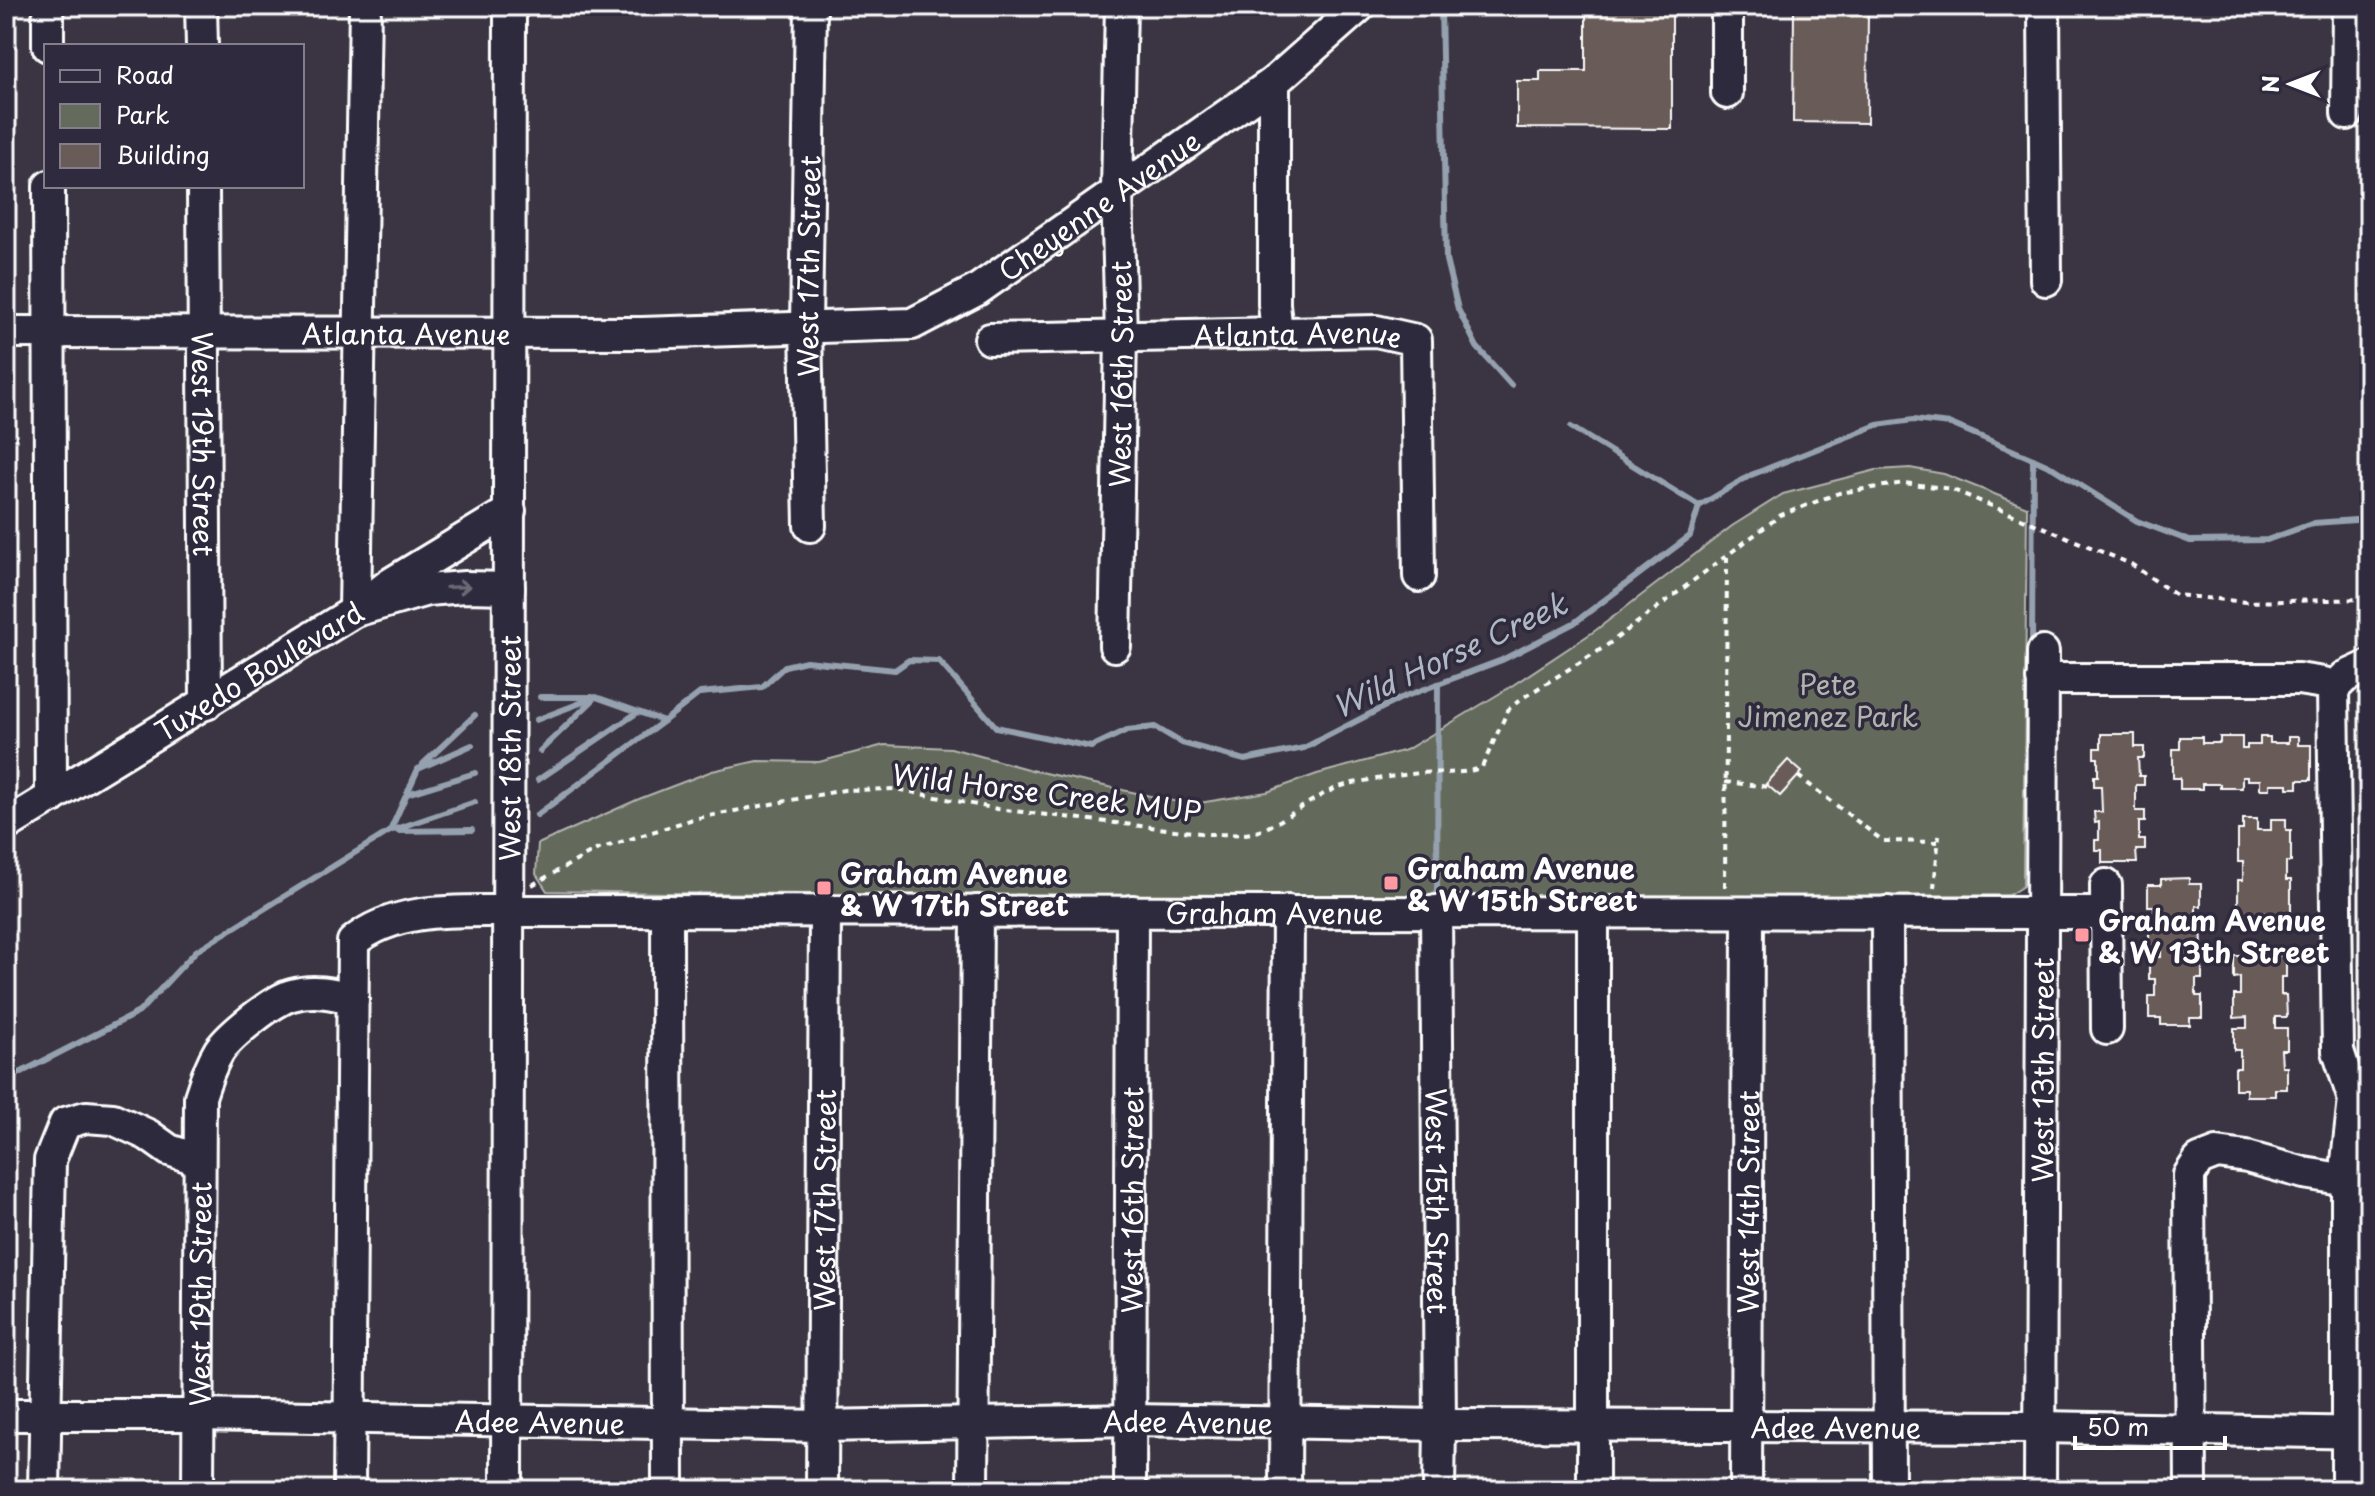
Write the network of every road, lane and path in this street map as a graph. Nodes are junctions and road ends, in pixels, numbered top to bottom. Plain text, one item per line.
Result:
1 (201, 6) edge
2 (365, 6) edge
3 (510, 6) edge
4 (811, 6) edge
5 (1121, 6) edge
6 (1360, 6) edge
7 (1727, 6) edge
8 (2044, 6) edge
9 (2348, 6) edge
10 (202, 44) edge
11 (1274, 82) junction
12 (1727, 93) dead end
13 (2347, 114) dead end
14 (49, 188) edge
15 (203, 188) edge
16 (1117, 190) junction
17 (2046, 280) dead end
18 (806, 326) junction
19 (360, 331) junction
20 (509, 331) junction
21 (6, 332) edge
22 (51, 332) junction
23 (205, 332) junction
24 (1277, 333) junction
25 (1121, 336) junction
26 (990, 339) dead end
27 (510, 511) junction
28 (810, 526) dead end
29 (1727, 555) junction
30 (1419, 576) dead end
31 (509, 588) junction
32 (2369, 599) edge
33 (355, 611) junction
34 (1115, 646) dead end
35 (2369, 666) edge
36 (2333, 689) junction
37 (206, 704) junction
38 (1798, 776) dead end
39 (1725, 782) junction
40 (1769, 787) dead end
41 (51, 798) junction
42 (6, 825) edge
43 (1939, 835) dead end
44 (1939, 842) junction
45 (508, 904) junction
46 (667, 911) junction
47 (825, 911) junction
48 (977, 911) junction
49 (1132, 911) junction
50 (1288, 911) junction
51 (1436, 911) junction
52 (1593, 912) junction
53 (1887, 912) junction
54 (1932, 912) junction
55 (2042, 912) junction
56 (1736, 914) junction
57 (353, 999) junction
58 (2107, 1029) dead end
59 (199, 1160) junction
60 (2354, 1191) edge
61 (6, 1415) edge
62 (44, 1415) junction
63 (198, 1415) junction
64 (348, 1417) junction
65 (507, 1420) junction
66 (1132, 1420) junction
67 (1286, 1422) junction
68 (669, 1423) junction
69 (974, 1423) junction
70 (1440, 1425) junction
71 (823, 1426) junction
72 (1594, 1426) junction
73 (1747, 1427) junction
74 (1890, 1427) junction
75 (2040, 1427) junction
76 (2191, 1430) junction
77 (2358, 1433) edge
78 (44, 1490) edge
79 (198, 1490) edge
80 (349, 1490) edge
81 (507, 1490) edge
82 (668, 1490) edge
83 (822, 1490) edge
84 (973, 1490) edge
85 (1130, 1490) edge
86 (1285, 1490) edge
87 (1439, 1490) edge
88 (1593, 1490) edge
89 (1746, 1490) edge
90 (1889, 1490) edge
91 (2040, 1490) edge
92 (2191, 1490) edge
93 (2347, 1490) edge

1 - 10 street
2 - 19 street
3 - 20 street, West 18th Street
4 - 18 street, West 17th Street
5 - 16 street, West 16th Street
6 - 11 street, Cheyenne Avenue
7 - 12 street
8 - 17 street
9 - 13 street
11 - 16 street, Cheyenne Avenue
11 - 24 street
14 - 22 street
15 - 23 street, West 19th Street
16 - 18 street, Cheyenne Avenue
16 - 25 street, West 16th Street
18 - 20 street, Atlanta Avenue
18 - 28 street, West 17th Street
19 - 20 street, Atlanta Avenue
19 - 23 street, Atlanta Avenue
19 - 33 street
20 - 27 street, West 18th Street
21 - 22 street, Atlanta Avenue
22 - 23 street, Atlanta Avenue
22 - 41 street
23 - 37 street, West 19th Street
24 - 25 street, Atlanta Avenue
24 - 30 street, Atlanta Avenue
25 - 26 street, Atlanta Avenue
25 - 34 street, West 16th Street
27 - 31 street, West 18th Street
27 - 33 street, Tuxedo Boulevard
29 - 32 path, Wild Horse Creek MUP
29 - 39 path
29 - 45 path, Wild Horse Creek MUP
33 -> 31 street
31 - 45 street, West 18th Street
33 - 37 street, Tuxedo Boulevard
35 - 36 street
36 - 55 street, West 13th Street
36 - 60 street
37 - 41 street, Tuxedo Boulevard
38 - 44 path
39 - 40 path
39 - 56 path
41 - 42 street, Tuxedo Boulevard
43 - 44 path
44 - 54 path
45 - 46 street, Graham Avenue
45 - 57 street, Graham Avenue
45 - 65 street, West 18th Street
46 - 47 street, Graham Avenue
46 - 68 street
47 - 48 street, Graham Avenue
47 - 71 street, West 17th Street
48 - 49 street, Graham Avenue
48 - 69 street
49 - 50 street, Graham Avenue
49 - 66 street, West 16th Street
50 - 51 street, Graham Avenue
50 - 67 street
51 - 52 street, Graham Avenue
51 - 70 street, West 15th Street
52 - 56 street, Graham Avenue
52 - 72 street
53 - 54 street, Graham Avenue
53 - 56 street, Graham Avenue
53 - 74 street
54 - 55 street, Graham Avenue
55 - 58 street, Graham Avenue
55 - 75 street, West 13th Street
56 - 73 street, West 14th Street
57 - 59 street, West 19th Street
57 - 64 street
59 - 62 street
59 - 63 street, West 19th Street
60 - 76 street
60 - 77 street
61 - 62 street, Adee Avenue
62 - 63 street, Adee Avenue
62 - 78 street
63 - 64 street, Adee Avenue
63 - 79 street, West 19th Street
64 - 65 street, Adee Avenue
64 - 80 street
65 - 68 street, Adee Avenue
65 - 81 street, West 18th Street
66 - 67 street, Adee Avenue
66 - 69 street, Adee Avenue
66 - 85 street, West 16th Street
67 - 70 street, Adee Avenue
67 - 86 street
68 - 71 street, Adee Avenue
68 - 82 street
69 - 71 street, Adee Avenue
69 - 84 street
70 - 72 street, Adee Avenue
70 - 87 street, West 15th Street
71 - 83 street, West 17th Street
72 - 73 street, Adee Avenue
72 - 88 street
73 - 74 street, Adee Avenue
73 - 89 street, West 14th Street
74 - 75 street, Adee Avenue
74 - 90 street
75 - 76 street, Adee Avenue
75 - 91 street, West 13th Street
76 - 77 street, Adee Avenue
76 - 92 street
77 - 93 street

